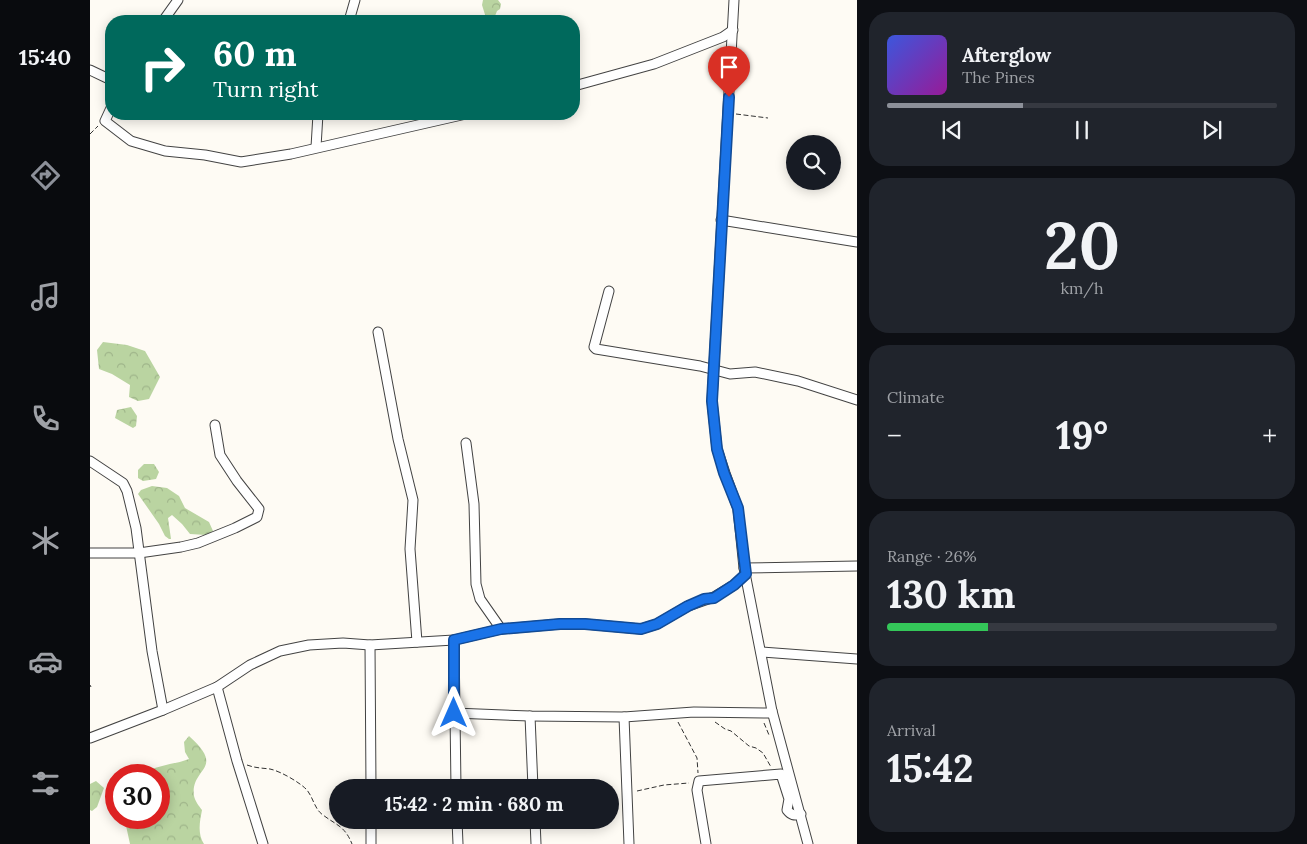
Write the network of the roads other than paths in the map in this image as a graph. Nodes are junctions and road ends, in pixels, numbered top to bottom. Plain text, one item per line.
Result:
1 (178, 0) edge
2 (355, 0) edge
3 (734, 0) edge
4 (167, 15) edge
5 (351, 15) edge
6 (733, 30) junction
7 (90, 70) edge
8 (105, 77) edge
9 (580, 84) edge
10 (105, 120) edge
11 (318, 120) edge
12 (439, 120) edge
13 (316, 147) junction
14 (721, 220) junction
15 (857, 242) edge
16 (609, 291) dead end
17 (378, 332) dead end
18 (714, 370) junction
19 (857, 400) edge
20 (215, 425) dead end
21 (466, 443) dead end
22 (90, 462) edge
23 (90, 553) edge
24 (139, 553) junction
25 (857, 566) edge
26 (745, 571) junction
27 (501, 629) junction
28 (454, 640) junction
29 (417, 642) junction
30 (370, 645) junction
31 (761, 652) junction
32 (857, 659) edge
33 (217, 687) junction
34 (163, 710) junction
35 (772, 711) junction
36 (454, 713) junction
37 (530, 716) junction
38 (624, 717) junction
39 (90, 738) edge
40 (371, 779) edge
41 (456, 779) edge
42 (533, 779) edge
43 (801, 814) junction
44 (371, 829) edge
45 (457, 829) edge
46 (535, 829) edge
47 (263, 844) edge
48 (372, 844) edge
49 (458, 844) edge
50 (536, 844) edge
51 (629, 844) edge
52 (706, 844) edge
53 (808, 844) edge

1 - 4 street
2 - 5 street
3 - 6 street
6 - 9 street
6 - 14 street
7 - 8 street
10 - 13 street
11 - 13 street
12 - 13 street
14 - 15 street
14 - 18 street
16 - 18 street
17 - 29 street
18 - 19 street
18 - 26 street
20 - 24 street
21 - 27 street
22 - 24 street
23 - 24 street
24 - 34 street
25 - 26 street
26 - 27 street
26 - 31 street
27 - 28 street
28 - 29 street
28 - 36 street
29 - 30 street
30 - 33 street
30 - 40 street
31 - 32 street
31 - 35 street
33 - 34 street
33 - 47 street
34 - 39 street
35 - 38 street
35 - 43 street
36 - 37 street
36 - 41 street
37 - 38 street
37 - 42 street
38 - 51 street
43 - 52 street
43 - 53 street
44 - 48 street
45 - 49 street
46 - 50 street

